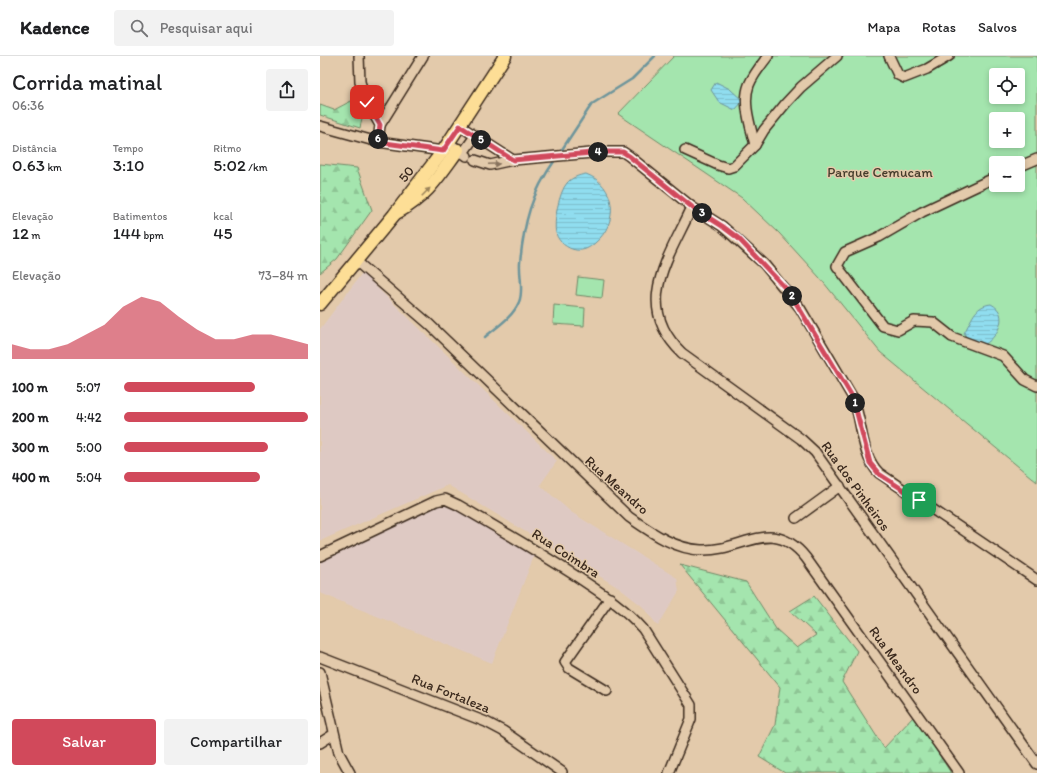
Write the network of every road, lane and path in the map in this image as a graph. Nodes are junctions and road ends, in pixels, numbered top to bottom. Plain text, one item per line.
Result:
1 (358, 56) edge
2 (423, 56) edge
3 (506, 56) edge
4 (768, 56) edge
5 (837, 56) edge
6 (889, 56) edge
7 (949, 56) edge
8 (380, 125) junction
9 (320, 126) edge
10 (460, 126) junction
11 (475, 136) junction
12 (378, 142) junction
13 (755, 145) junction
14 (685, 150) dead end
15 (459, 152) junction
16 (1037, 159) edge
17 (513, 160) junction
18 (1025, 164) edge
19 (989, 180) edge
20 (692, 207) junction
21 (356, 261) junction
22 (320, 304) edge
23 (1037, 386) edge
24 (840, 486) junction
25 (796, 518) dead end
26 (320, 556) edge
27 (1037, 580) edge
28 (610, 598) junction
29 (320, 657) edge
30 (320, 672) edge
31 (608, 691) dead end
32 (334, 734) junction
33 (320, 743) edge
34 (1037, 764) edge
35 (562, 772) dead end
36 (350, 773) edge
37 (669, 773) edge
38 (959, 773) edge

1 - 8 street
2 - 8 street
3 - 10 main road, 50
4 - 13 street
5 - 13 street
6 - 7 street
8 - 12 street
9 - 12 street, Rua dos Pinheiros
10 - 11 street
10 - 15 main road, 50
11 - 15 street
11 - 17 street
12 - 15 street, Rua dos Pinheiros
13 - 14 street
15 -> 17 street, Rua dos Pinheiros
15 - 21 main road, 50
16 - 18 street
17 - 20 street, Rua dos Pinheiros
19 - 23 street
20 - 24 street, Rua dos Pinheiros
20 - 27 street, Rua dos Pinheiros
21 - 22 main road, 50
21 - 38 street, Rua Meandro
24 - 25 street
24 - 34 street, Rua dos Pinheiros
26 - 28 street, Rua Coimbra
28 - 31 street
28 - 37 street, Rua Coimbra
29 - 35 street, Rua Fortaleza
30 - 32 street
32 - 33 street
32 - 36 street

